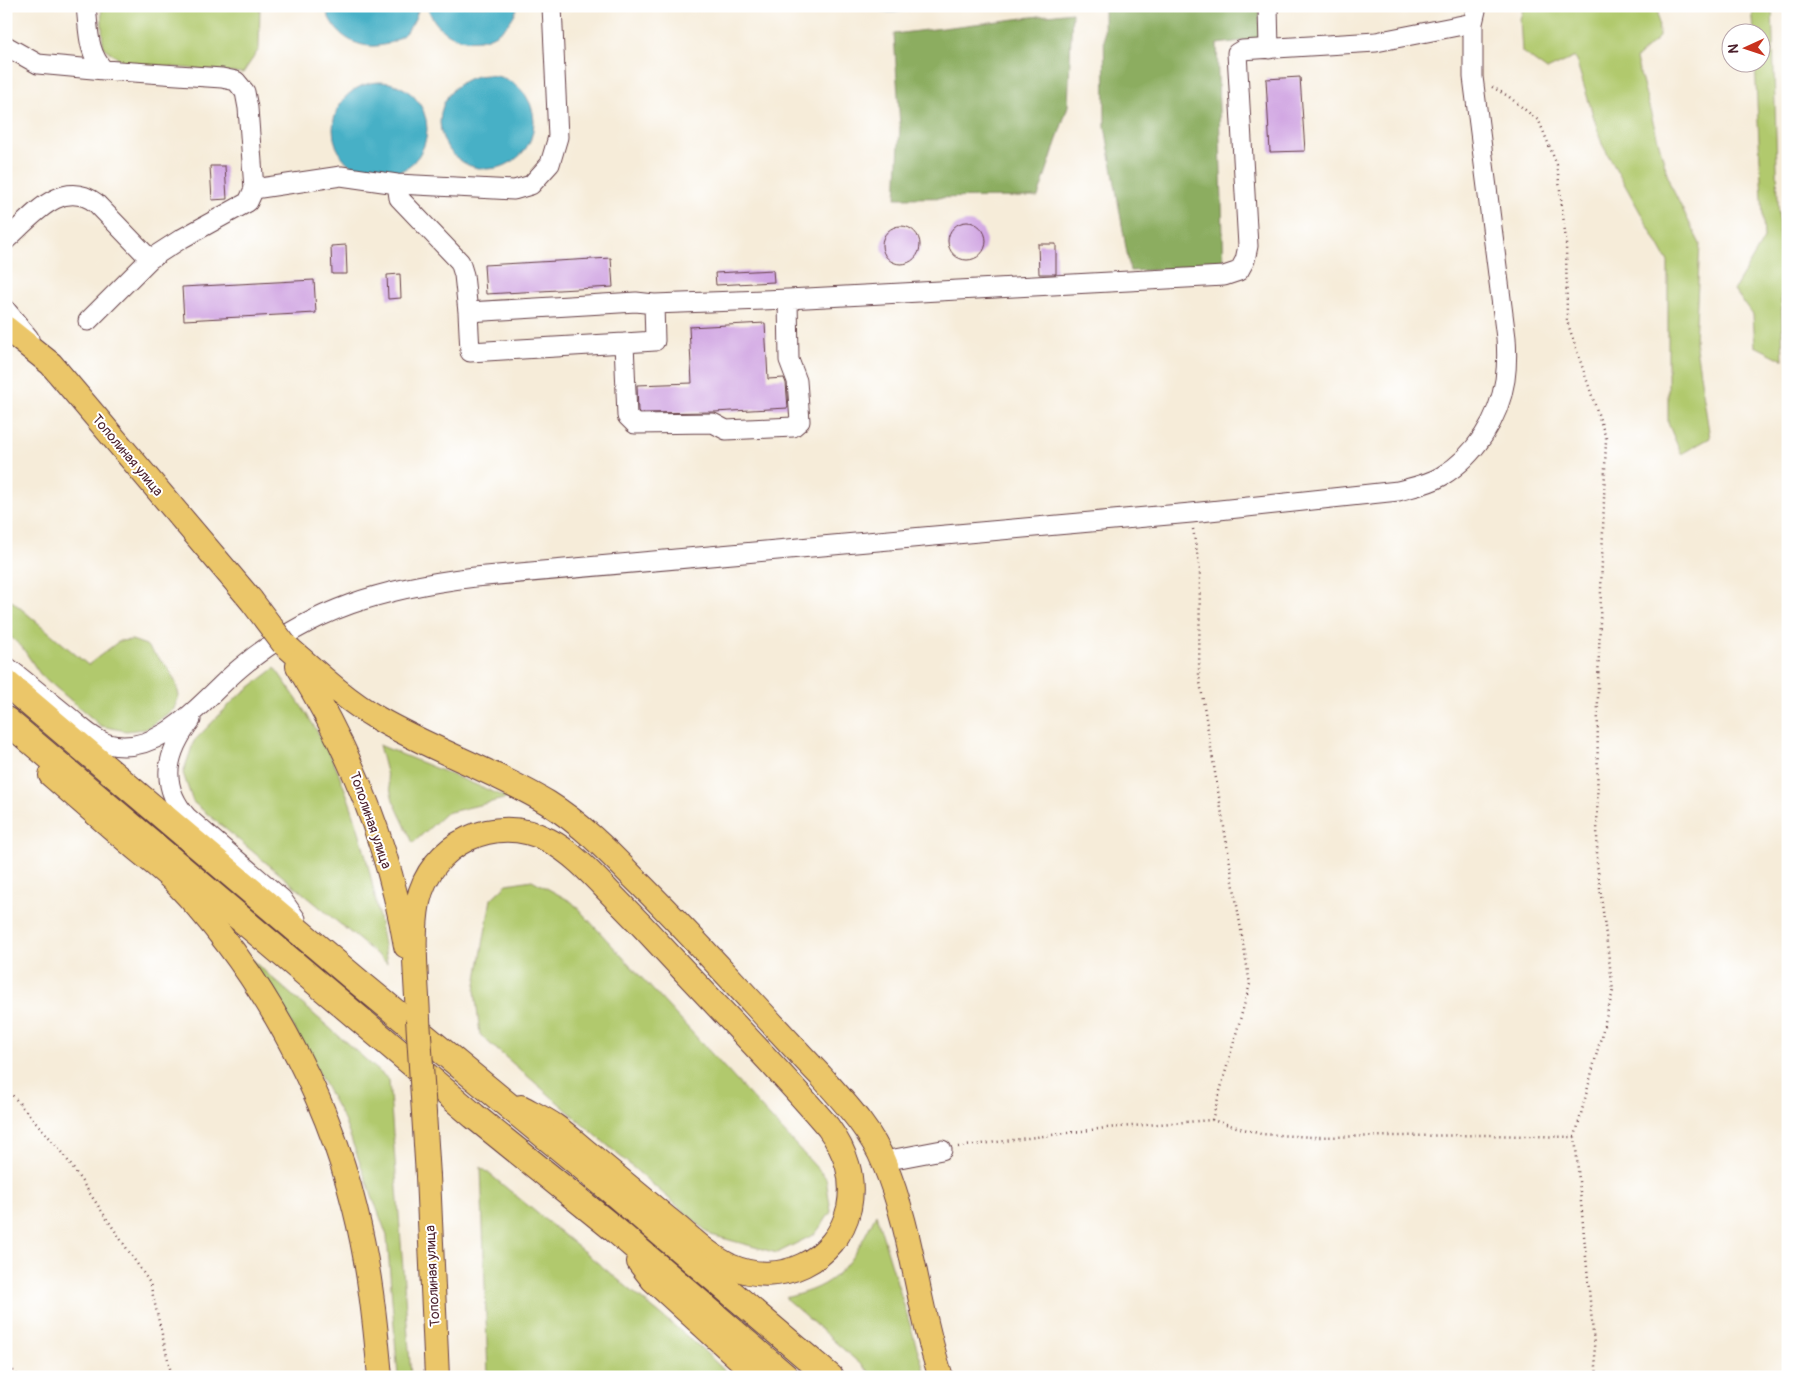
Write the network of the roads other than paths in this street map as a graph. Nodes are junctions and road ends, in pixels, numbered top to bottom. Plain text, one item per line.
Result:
1 (86, 6) edge
2 (552, 6) edge
3 (1268, 6) edge
4 (1475, 15) edge
5 (6, 46) edge
6 (1269, 48) junction
7 (104, 70) junction
8 (397, 184) junction
9 (254, 189) junction
10 (6, 240) edge
11 (150, 259) junction
12 (788, 299) junction
13 (654, 304) junction
14 (6, 310) edge
15 (468, 312) junction
16 (88, 321) dead end
17 (6, 328) edge
18 (624, 343) junction
19 (51, 364) junction
20 (6, 666) edge
21 (6, 683) edge
22 (324, 691) junction
23 (207, 699) junction
24 (6, 720) edge
25 (6, 736) edge
26 (310, 940) junction
27 (411, 954) junction
28 (489, 1090) junction
29 (942, 1150) road end
30 (884, 1161) junction
31 (614, 1229) junction
32 (380, 1377) edge
33 (437, 1377) edge
34 (759, 1377) edge
35 (786, 1377) edge
36 (830, 1377) edge
37 (941, 1377) edge

1 - 7 street
2 - 8 street
3 - 6 street
4 - 6 street
4 - 23 street
5 - 7 street
6 - 12 street
7 - 9 street
8 - 9 street
8 - 15 street
9 - 11 street
10 - 11 street
11 - 16 street
12 - 13 street
12 - 18 street
13 - 15 street
13 - 18 street
14 - 19 street, Тополиная улица
15 - 18 street
17 - 19 main road
19 - 22 main road, Тополиная улица, bridge
20 - 23 street
21 - 26 highway
22 - 27 main road, Тополиная улица
22 - 30 main road
23 - 26 street
24 - 31 highway
25 - 32 main road
26 - 28 highway
27 - 28 main road
27 - 33 main road, Тополиная улица, bridge
28 - 36 highway
29 - 30 street
30 - 37 main road
31 - 34 main road
31 - 35 highway

